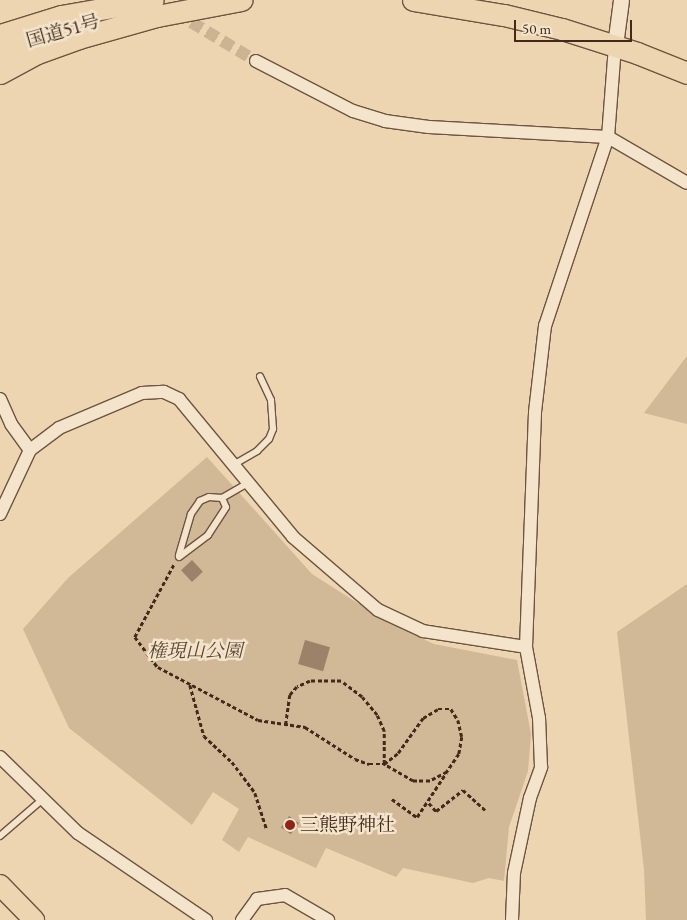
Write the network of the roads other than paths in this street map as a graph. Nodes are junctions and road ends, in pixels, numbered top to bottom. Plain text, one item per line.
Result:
1 (153, 0) edge
2 (216, 0) edge
3 (241, 0) edge
4 (413, 0) edge
5 (620, 0) edge
6 (0, 34) edge
7 (615, 45) junction
8 (0, 51) edge
9 (256, 62) tunnel mouth
10 (0, 73) edge
11 (687, 73) edge
12 (608, 137) junction
13 (687, 183) edge
14 (260, 376) dead end
15 (0, 399) edge
16 (30, 450) junction
17 (232, 466) junction
18 (246, 484) junction
19 (222, 498) junction
20 (0, 514) edge
21 (526, 647) junction
22 (0, 757) edge
23 (43, 799) junction
24 (0, 836) edge
25 (0, 885) edge
26 (34, 920) edge
27 (206, 920) edge
28 (242, 920) edge
29 (328, 920) edge
30 (512, 920) edge

1 - 6 highway
2 - 8 highway, 国道51号
3 - 10 highway
4 - 7 highway
5 - 7 street
7 - 11 highway
7 - 12 street
9 - 12 street
12 - 13 street
12 - 21 street
14 - 17 lane
15 - 16 street
16 - 17 street
16 - 20 street
17 - 18 street
18 - 19 lane
18 - 21 street
19 - 19 lane
21 - 30 street
22 - 23 street
23 - 24 lane
23 - 27 street
25 - 26 main road
28 - 29 street

